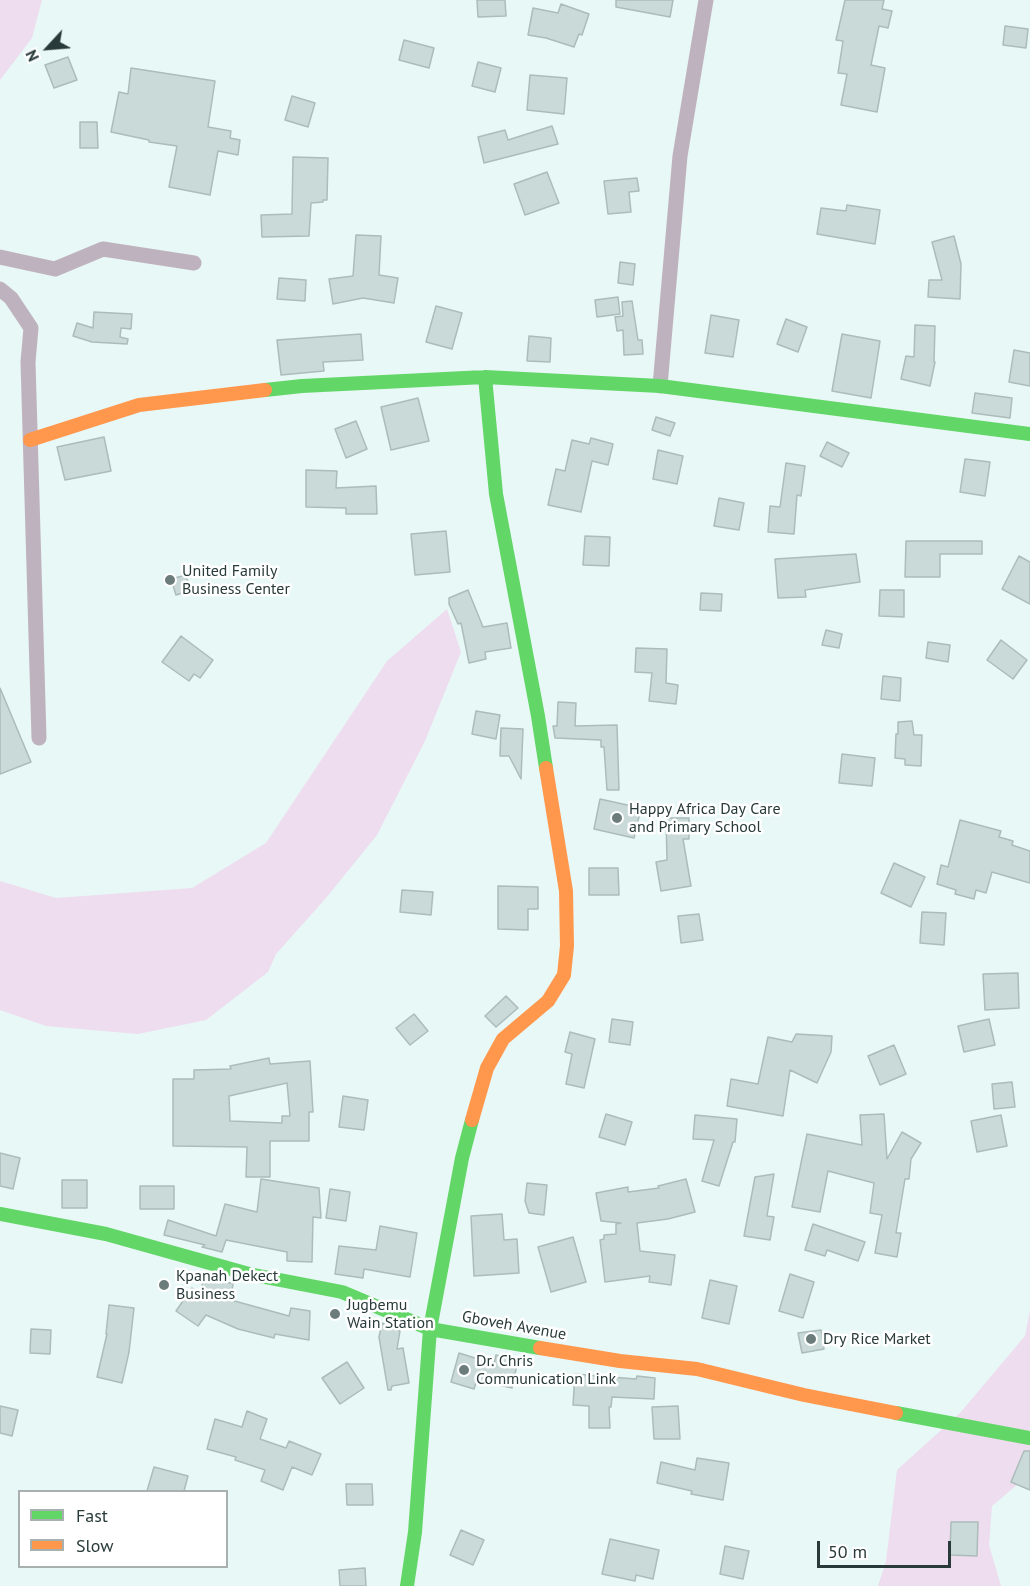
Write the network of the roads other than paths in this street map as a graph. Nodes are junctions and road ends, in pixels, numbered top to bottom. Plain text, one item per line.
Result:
1 (706, 0) edge
2 (0, 257) edge
3 (194, 263) dead end
4 (0, 289) edge
5 (485, 377) junction
6 (660, 386) junction
7 (1030, 434) edge
8 (30, 440) junction
9 (39, 738) dead end
10 (0, 1215) edge
11 (430, 1329) junction
12 (1030, 1438) edge
13 (407, 1586) edge

1 - 6 street
2 - 3 street
4 - 8 street
5 - 6 street
5 - 8 street
5 - 11 street
6 - 7 street
8 - 9 street
10 - 11 street, Gboveh Avenue
11 - 12 street, Gboveh Avenue
11 - 13 street

